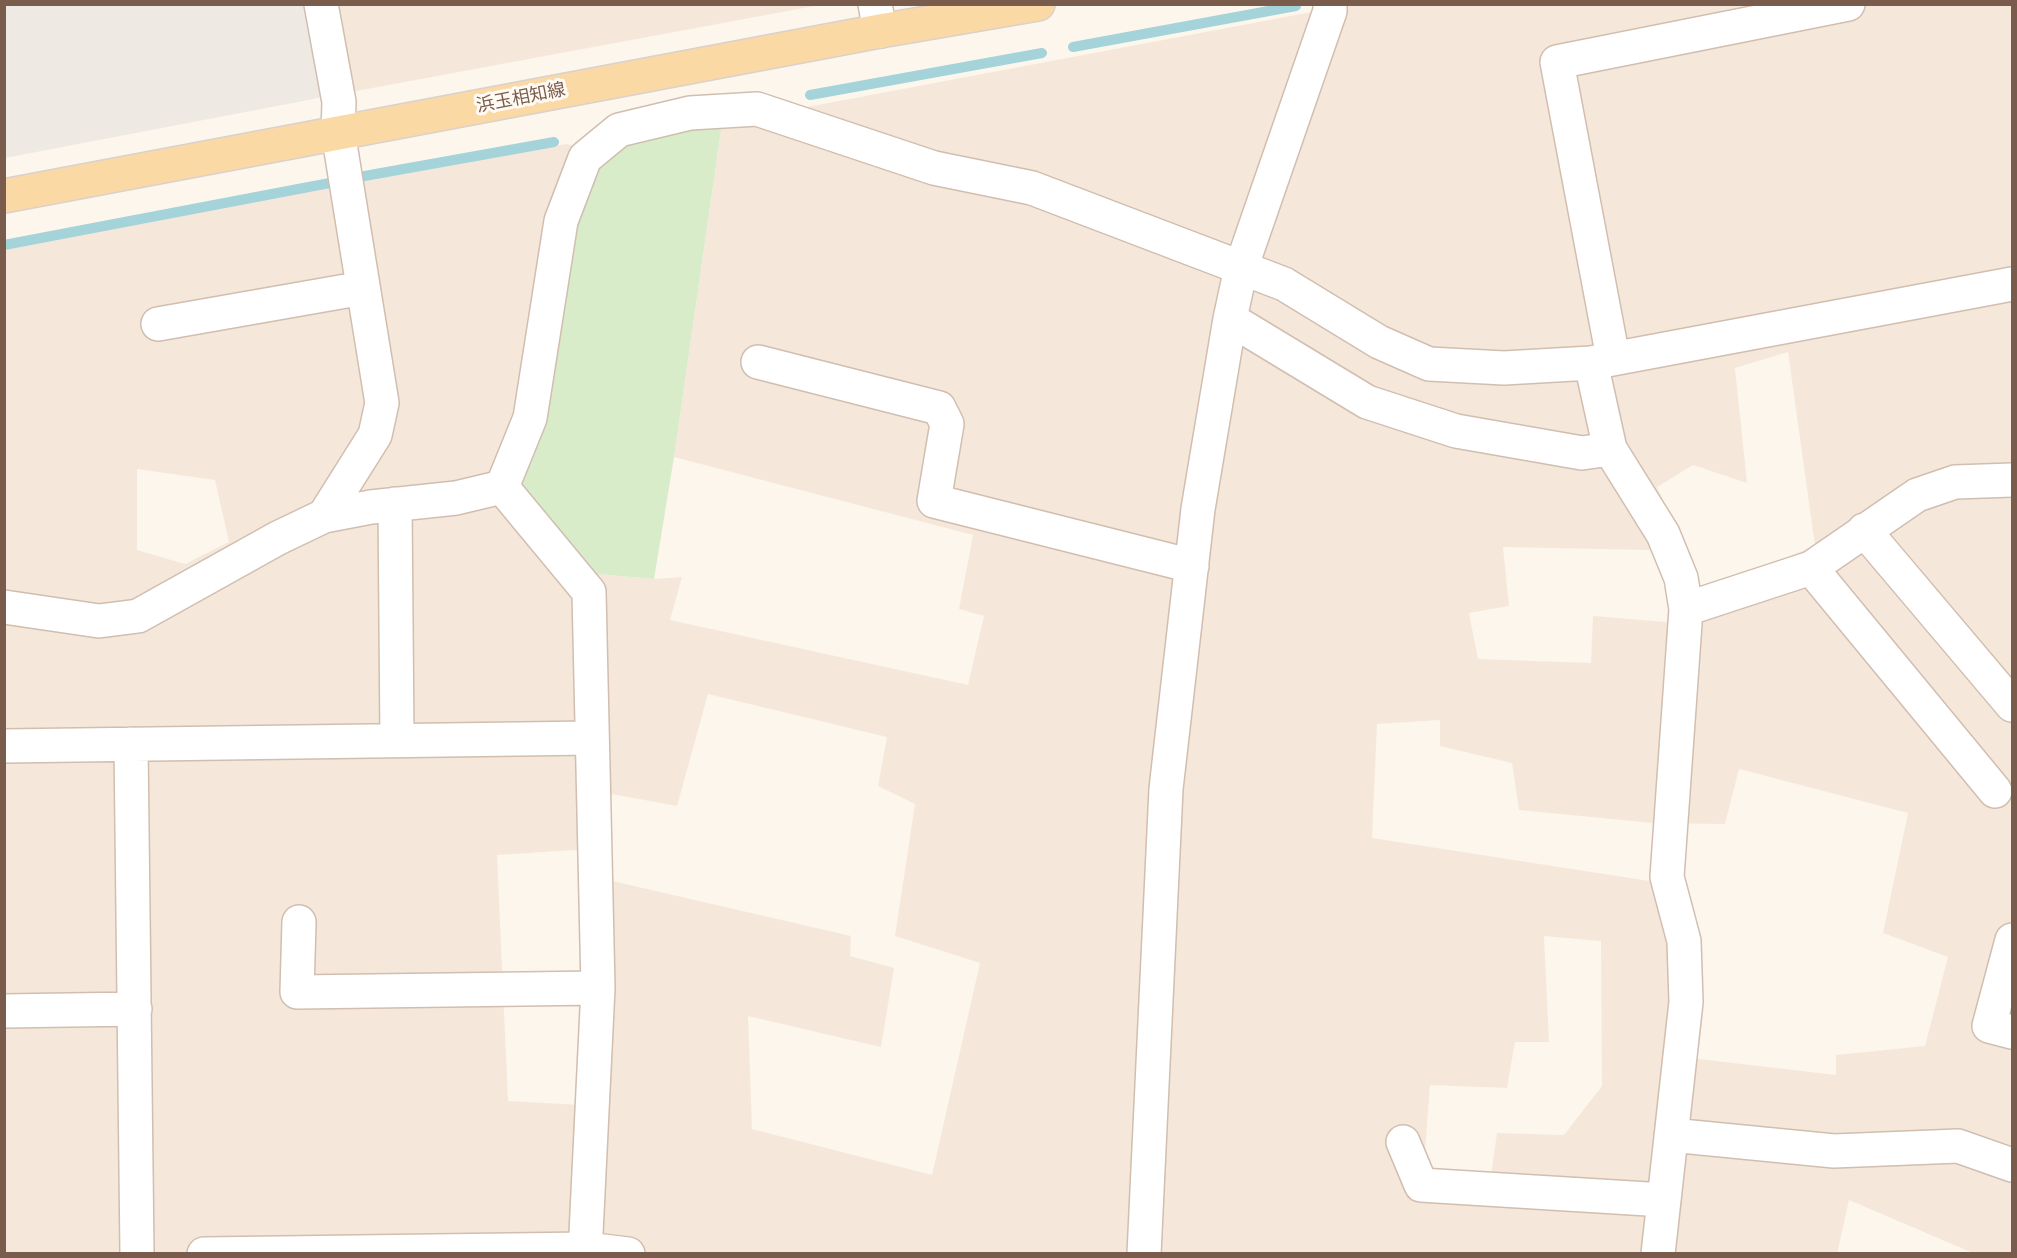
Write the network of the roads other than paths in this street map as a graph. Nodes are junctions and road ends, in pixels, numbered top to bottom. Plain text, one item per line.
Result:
1 (321, 4) edge
2 (1038, 4) edge
3 (1330, 4) edge
4 (1848, 4) edge
5 (877, 18) edge
6 (338, 132) junction
7 (4, 195) edge
8 (1241, 268) junction
9 (2013, 284) edge
10 (363, 288) junction
11 (1230, 319) junction
12 (158, 324) dead end
13 (1602, 361) junction
14 (758, 362) dead end
15 (1610, 449) junction
16 (2013, 480) edge
17 (502, 487) junction
18 (395, 504) junction
19 (324, 516) junction
20 (1864, 530) junction
21 (1192, 566) junction
22 (1811, 568) junction
23 (4, 607) edge
24 (1686, 609) junction
25 (2013, 705) edge
26 (592, 738) junction
27 (397, 740) junction
28 (131, 744) junction
29 (4, 746) edge
30 (1995, 791) dead end
31 (299, 922) dead end
32 (2013, 940) edge
33 (598, 988) junction
34 (135, 1009) junction
35 (4, 1011) edge
36 (2013, 1032) edge
37 (1671, 1135) junction
38 (1402, 1142) dead end
39 (2013, 1165) edge
40 (1664, 1200) junction
41 (585, 1251) edge
42 (137, 1254) edge
43 (204, 1254) edge
44 (628, 1254) edge
45 (1144, 1254) edge
46 (1658, 1254) edge

1 - 6 street
2 - 5 main road, 浜玉相知線
3 - 8 street
4 - 13 street
5 - 6 main road, 浜玉相知線
6 - 7 main road, 浜玉相知線
6 - 10 street
8 - 11 street
8 - 13 street
8 - 17 street
9 - 13 street
10 - 12 street
10 - 19 street
11 - 15 street
11 - 21 street
13 - 15 street
14 - 21 street
15 - 24 street
16 - 20 street
17 - 18 street
17 - 26 street
18 - 19 street
18 - 27 street
19 - 23 street
20 - 22 street
20 - 25 street
21 - 45 street
22 - 24 street
22 - 30 street
24 - 37 street
26 - 27 street
26 - 33 street
27 - 28 street
28 - 29 street
28 - 34 street
31 - 33 street
32 - 36 street
33 - 41 street
34 - 35 street
34 - 42 street
37 - 39 street
37 - 40 street
38 - 40 street
40 - 46 street
41 - 43 street
41 - 44 street

